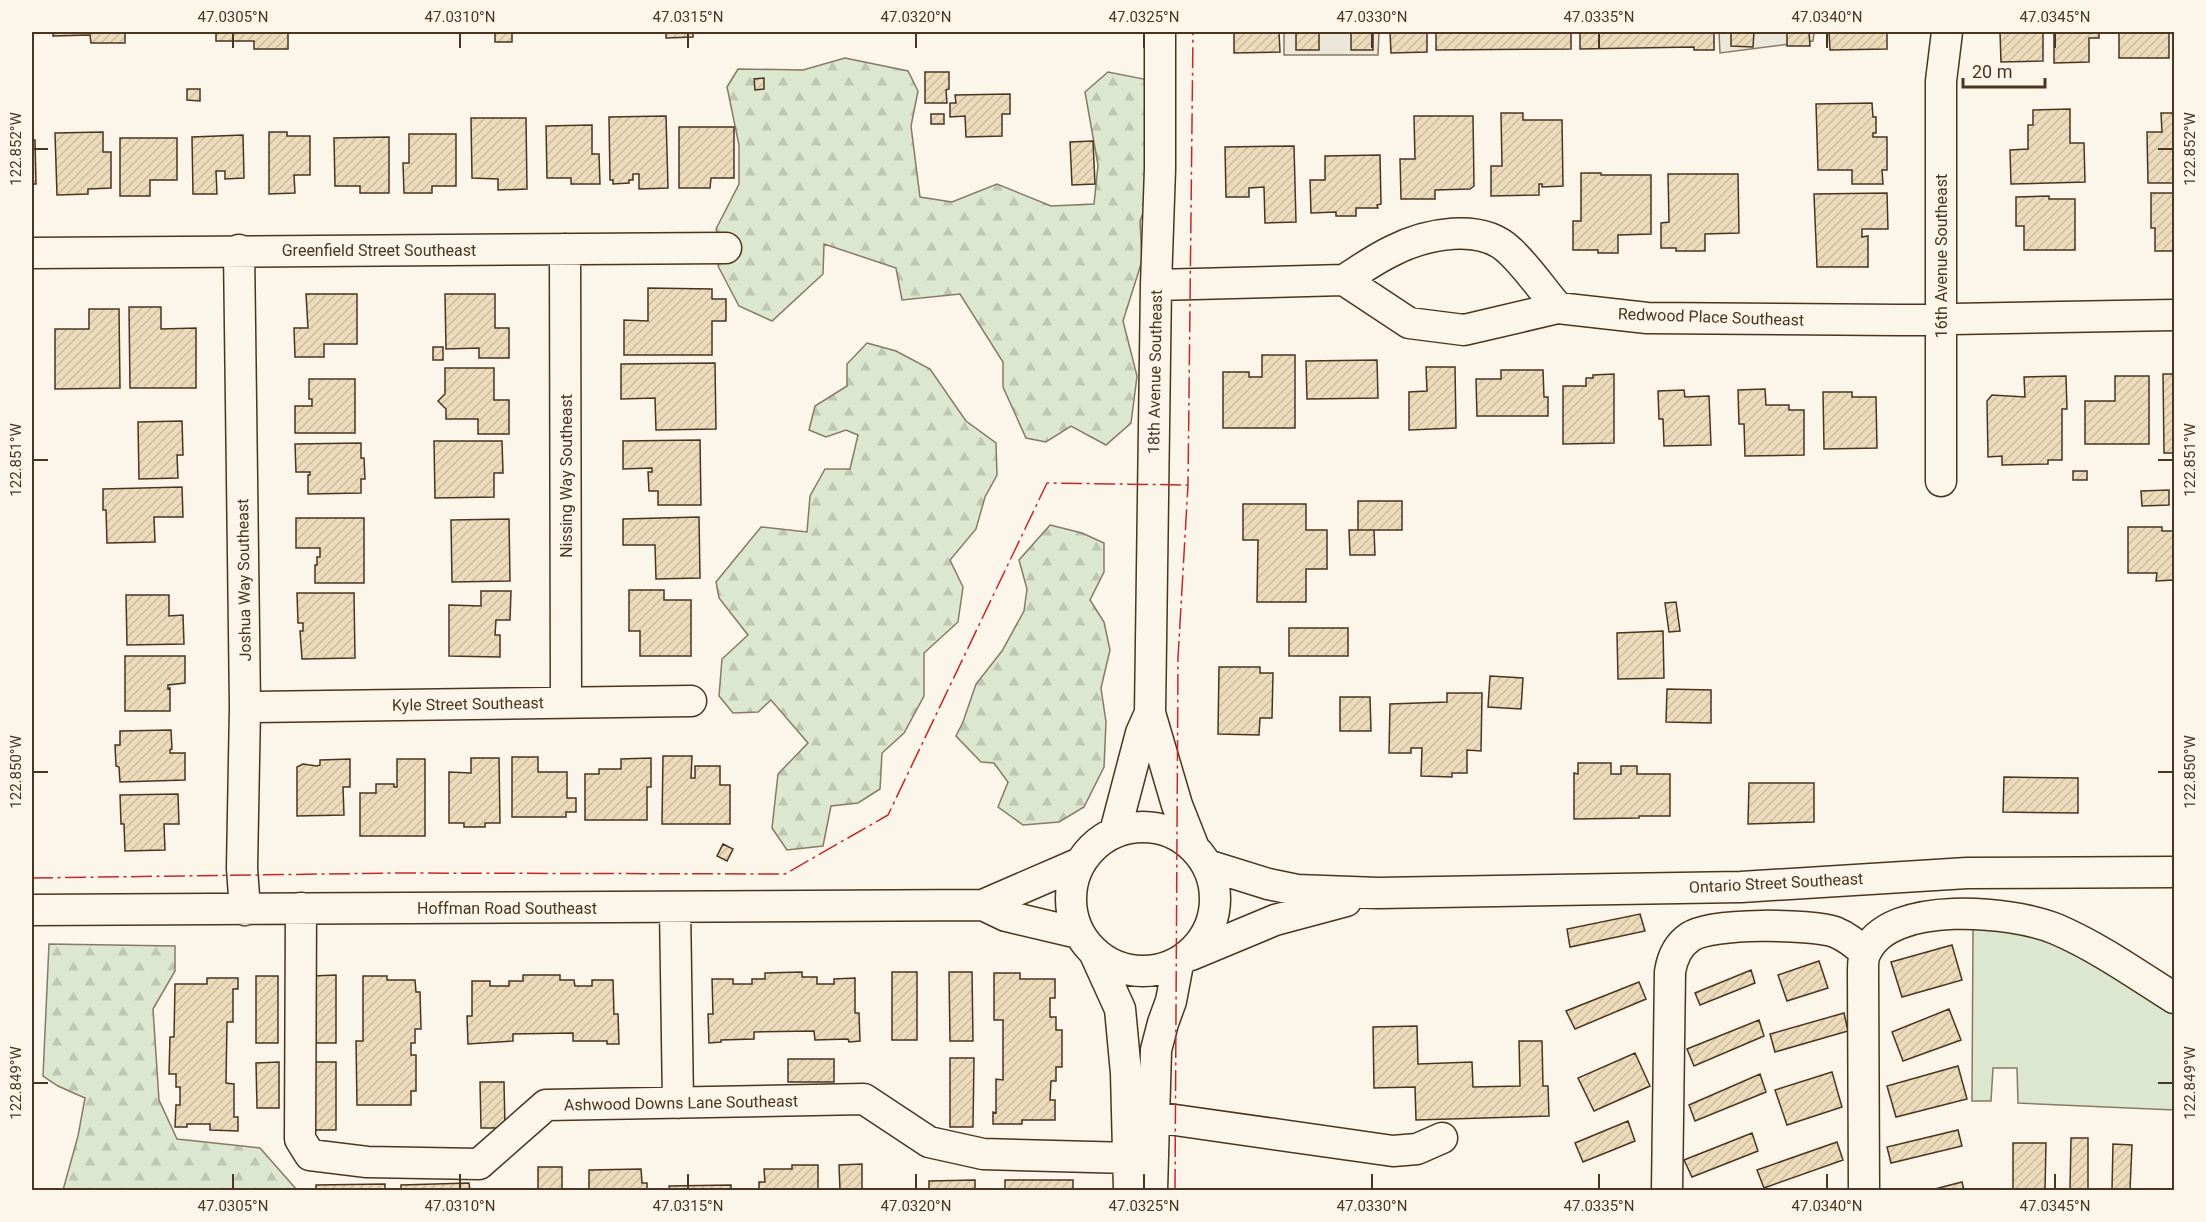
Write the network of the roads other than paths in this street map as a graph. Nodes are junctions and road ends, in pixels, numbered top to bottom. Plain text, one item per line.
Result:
1 (1160, 32) edge
2 (1947, 32) edge
3 (726, 248) dead end
4 (565, 249) junction
5 (239, 250) junction
6 (32, 253) edge
7 (1344, 280) junction
8 (1156, 285) junction
9 (1558, 308) junction
10 (2175, 315) edge
11 (1941, 320) junction
12 (1941, 481) dead end
13 (691, 701) dead end
14 (566, 702) junction
15 (245, 707) junction
16 (1150, 713) junction
17 (1115, 832) junction
18 (1201, 857) junction
19 (1080, 863) junction
20 (2175, 872) edge
21 (1378, 892) junction
22 (983, 905) junction
23 (675, 907) junction
24 (301, 908) junction
25 (32, 910) edge
26 (245, 910) junction
27 (1086, 944) junction
28 (1865, 953) junction
29 (1183, 960) junction
30 (2175, 998) edge
31 (678, 1103) junction
32 (1154, 1117) junction
33 (1442, 1138) dead end
34 (1130, 1158) junction
35 (1130, 1191) edge
36 (1152, 1191) edge
37 (1667, 1191) edge
38 (1864, 1191) edge

1 - 8 street, 18th Avenue Southeast
2 - 11 street, 16th Avenue Southeast
3 - 4 street, Greenfield Street Southeast
4 - 5 street, Greenfield Street Southeast
4 - 14 street, Nissing Way Southeast
5 - 6 street, Greenfield Street Southeast
5 - 15 street, Joshua Way Southeast
7 - 8 street
7 - 9 street, Redwood Place Southeast
7 - 9 street
8 - 16 street, 18th Avenue Southeast
9 - 11 street, Redwood Place Southeast
10 - 11 street, Redwood Place Southeast
11 - 12 street, 16th Avenue Southeast
13 - 14 street, Kyle Street Southeast
14 - 15 street, Kyle Street Southeast
15 - 26 street, Joshua Way Southeast
16 - 17 street, 18th Avenue Southeast
16 - 18 street, 18th Avenue Southeast
17 - 18 street
17 - 19 street
18 - 21 street, Ontario Street Southeast
18 - 29 street
19 - 22 street, Hoffman Road Southeast
19 - 27 street
20 - 21 street, Ontario Street Southeast
21 - 29 street, Ontario Street Southeast
22 - 23 street, Hoffman Road Southeast
22 - 27 street, Hoffman Road Southeast
23 - 24 street, Hoffman Road Southeast
23 - 31 street
24 - 26 street, Hoffman Road Southeast
24 - 31 street, Ashwood Downs Lane Southeast
25 - 26 street, Hoffman Road Southeast
27 - 29 street
27 - 34 street
28 - 30 street
28 - 37 street
28 - 38 street
29 - 32 street
31 - 34 street, Ashwood Downs Lane Southeast
32 - 33 street
32 - 36 street
34 - 35 street

